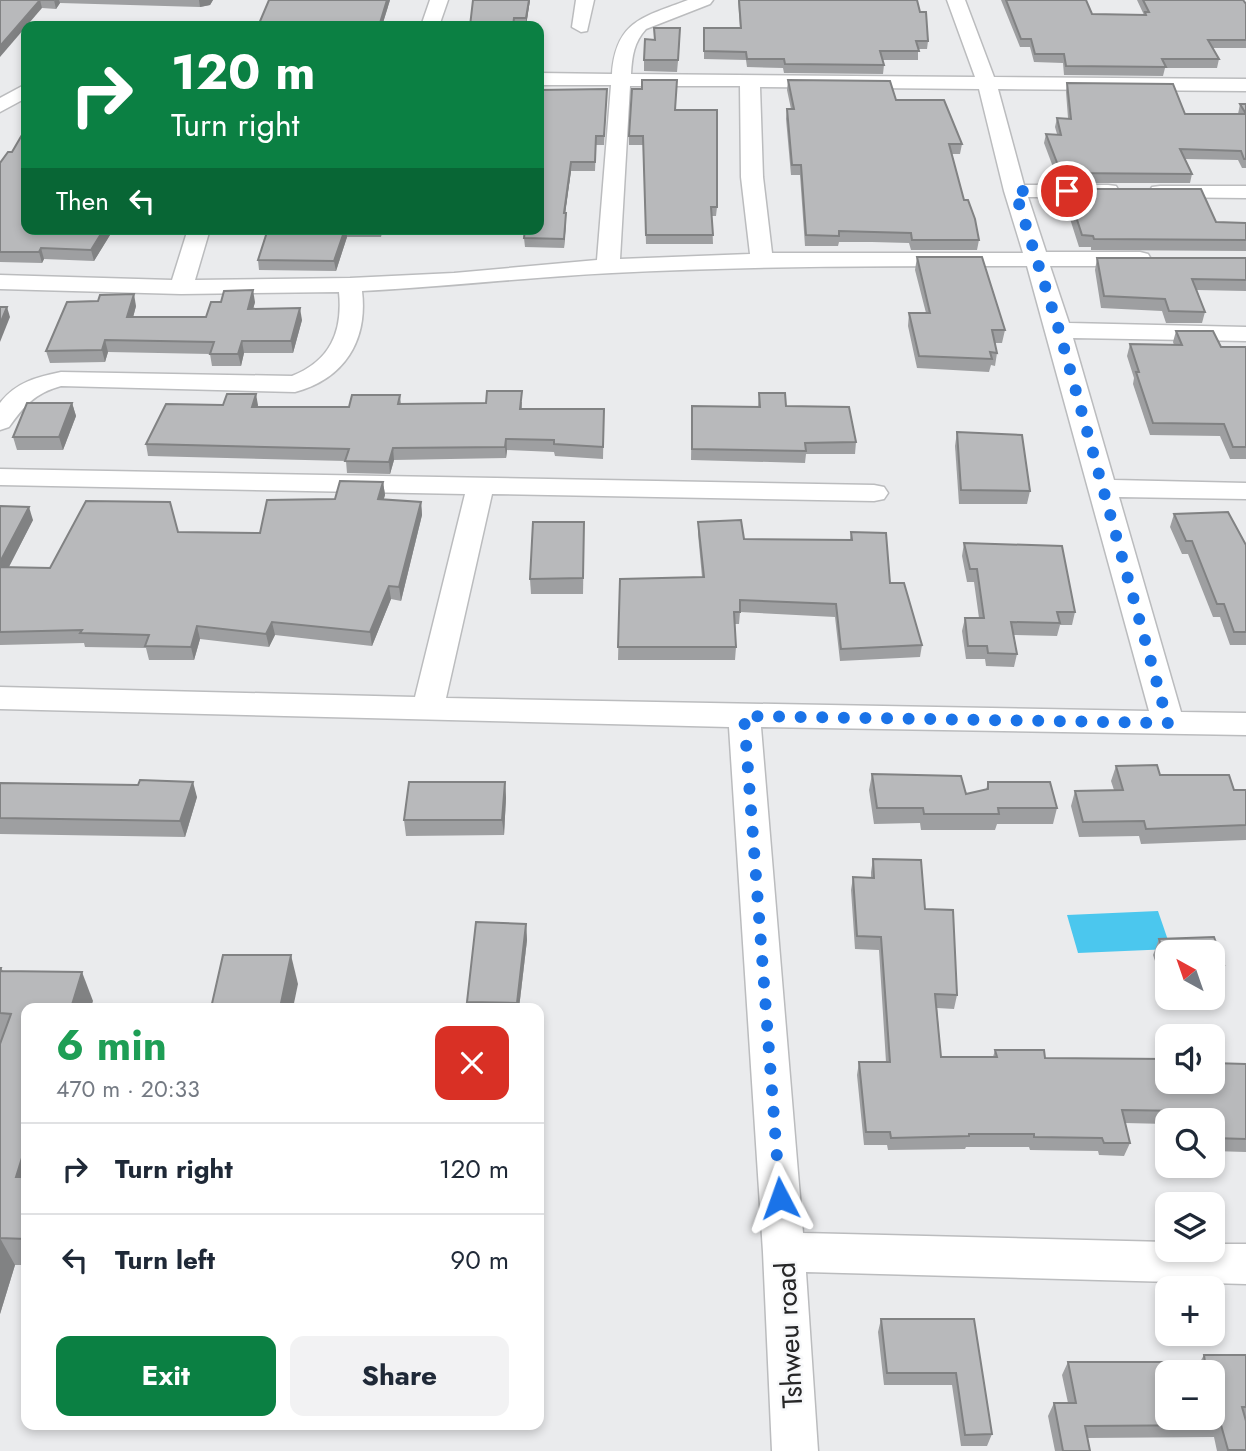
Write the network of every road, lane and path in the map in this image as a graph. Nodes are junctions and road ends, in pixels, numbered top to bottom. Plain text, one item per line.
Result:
1 (439, 0) edge
2 (585, 0) edge
3 (704, 0) edge
4 (956, 0) edge
5 (432, 21) edge
6 (581, 26) dead end
7 (544, 79) edge
8 (621, 79) junction
9 (750, 81) junction
10 (986, 83) junction
11 (1246, 85) edge
12 (21, 93) edge
13 (0, 106) edge
14 (1015, 191) junction
15 (1246, 192) edge
16 (197, 235) edge
17 (1037, 259) junction
18 (1162, 259) edge
19 (762, 261) junction
20 (608, 266) junction
21 (0, 282) edge
22 (350, 285) junction
23 (181, 287) junction
24 (1059, 330) junction
25 (1246, 334) edge
26 (0, 422) edge
27 (0, 477) edge
28 (481, 485) junction
29 (1104, 488) junction
30 (1246, 491) edge
31 (874, 493) dead end
32 (0, 698) edge
33 (428, 707) junction
34 (744, 716) junction
35 (1168, 723) junction
36 (1246, 724) edge
37 (784, 1252) junction
38 (1246, 1264) edge
39 (796, 1451) edge

1 - 5 street
2 - 6 street
3 - 8 street
4 - 10 street
7 - 8 street
8 - 9 street
8 - 20 street
9 - 10 street
9 - 19 street
10 - 11 street
10 - 14 street
12 - 13 street
14 - 15 street
14 - 17 street
16 - 23 street
17 - 18 street
17 - 19 street
17 - 24 street
19 - 20 street
20 - 22 street
21 - 23 street
22 - 23 street
22 - 26 street
24 - 25 street
24 - 29 street
27 - 28 street
28 - 31 street
28 - 33 street
29 - 30 street
29 - 35 street
32 - 33 street
33 - 34 street
34 - 35 street
34 - 37 street, Tshweu road
35 - 36 street
37 - 38 street
37 - 39 street, Tshweu road

